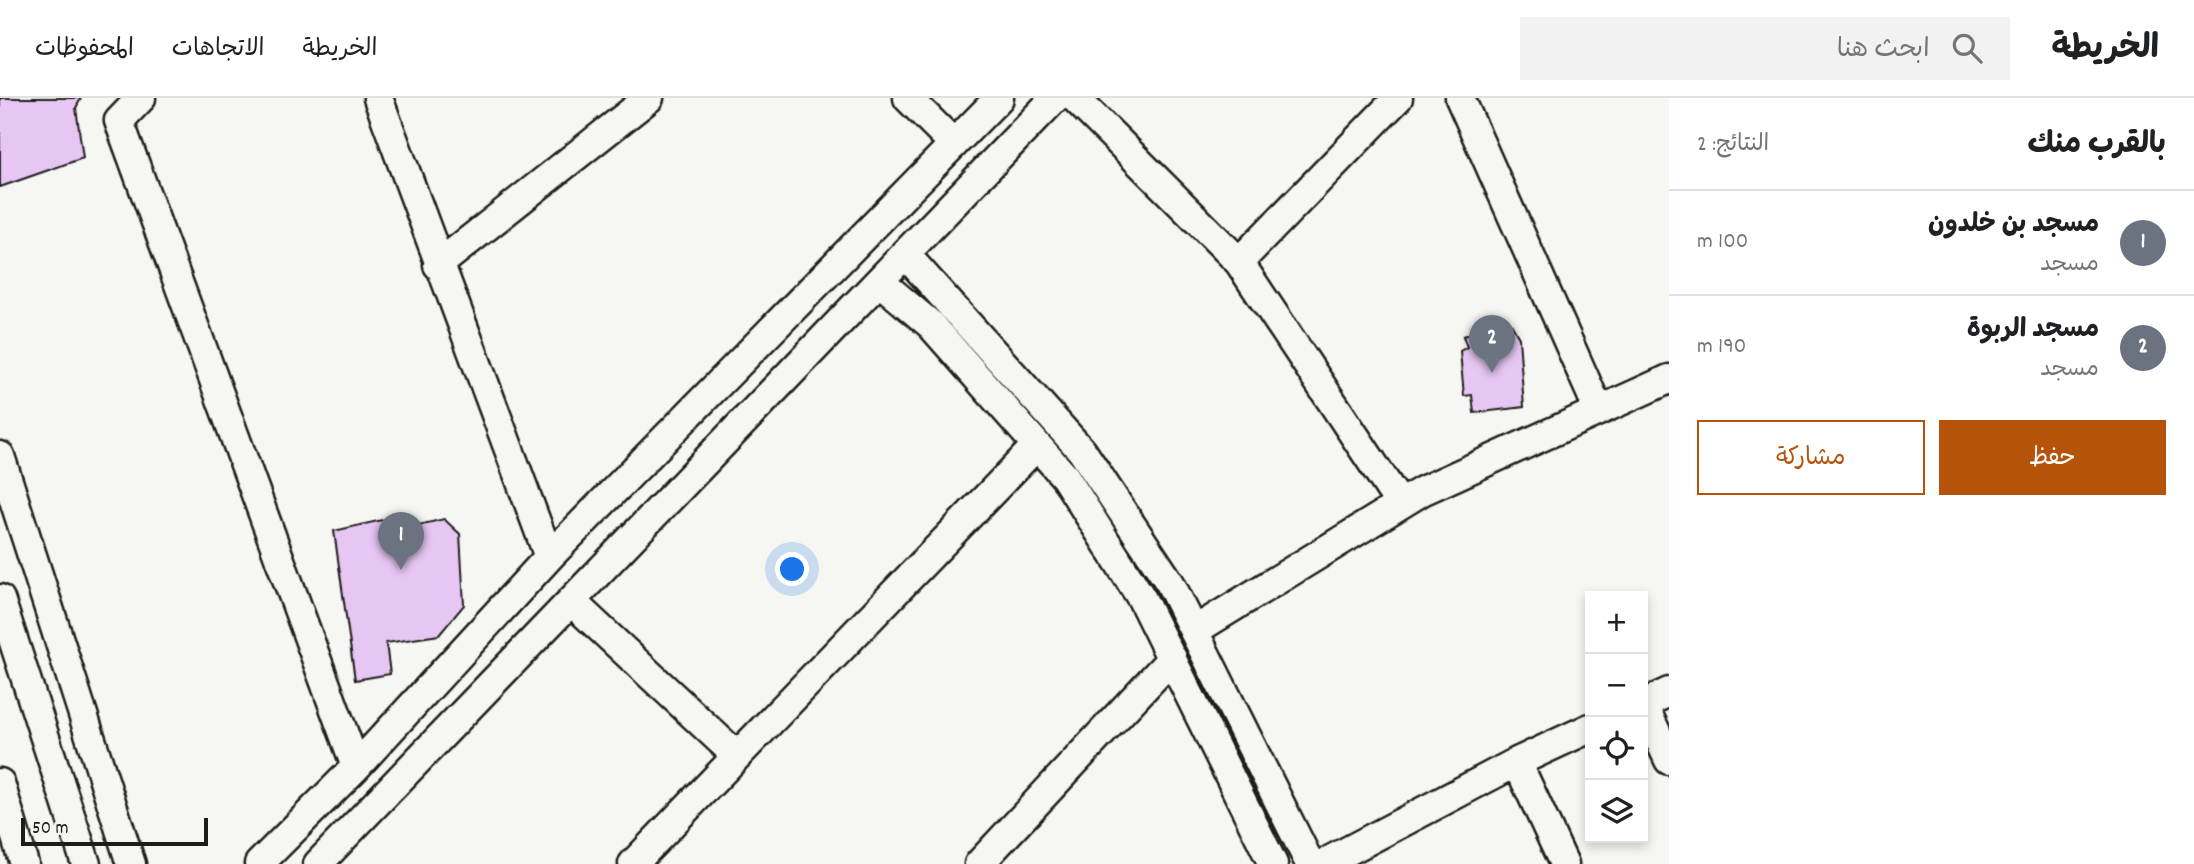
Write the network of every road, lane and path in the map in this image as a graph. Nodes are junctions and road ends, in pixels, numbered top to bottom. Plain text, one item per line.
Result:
1 (141, 98) edge
2 (378, 98) edge
3 (649, 98) edge
4 (908, 98) edge
5 (999, 98) edge
6 (1055, 98) edge
7 (1075, 98) edge
8 (1398, 98) edge
9 (1460, 98) edge
10 (954, 144) junction
11 (905, 254) junction
12 (1239, 262) junction
13 (439, 265) junction
14 (879, 281) junction
15 (1669, 379) edge
16 (1599, 411) junction
17 (1037, 445) junction
18 (0, 456) edge
19 (1399, 505) junction
20 (550, 558) junction
21 (0, 599) edge
22 (572, 601) junction
23 (1194, 631) junction
24 (1171, 658) junction
25 (1669, 692) edge
26 (1648, 702) edge
27 (1648, 715) edge
28 (1585, 730) edge
29 (737, 755) junction
30 (1669, 760) edge
31 (1517, 762) junction
32 (356, 767) junction
33 (0, 783) edge
34 (7, 837) edge
35 (990, 859) edge
36 (24, 864) edge
37 (86, 864) edge
38 (131, 864) edge
39 (259, 864) edge
40 (318, 864) edge
41 (633, 864) edge
42 (1273, 864) edge
43 (1310, 864) edge
44 (1323, 864) edge
45 (1564, 864) edge

1 - 32 street
2 - 13 street
3 - 13 street
4 - 10 street
5 - 10 street
6 - 11 street
7 - 12 street
8 - 12 street
9 - 16 street
10 - 20 street
11 - 14 street
11 - 23 street
12 - 19 street
13 - 20 street
14 - 17 street
14 - 22 street
15 - 16 street
16 - 19 street
17 - 24 street
17 - 29 street
18 - 38 street
19 - 23 street
20 - 32 street
21 - 37 street
22 - 29 street
22 - 40 street
23 - 43 street
24 - 35 street
24 - 42 street
25 - 26 street
27 - 30 street
28 - 31 street
29 - 41 street
31 - 44 street
31 - 45 street
32 - 39 street
33 - 34 street
34 - 36 street

